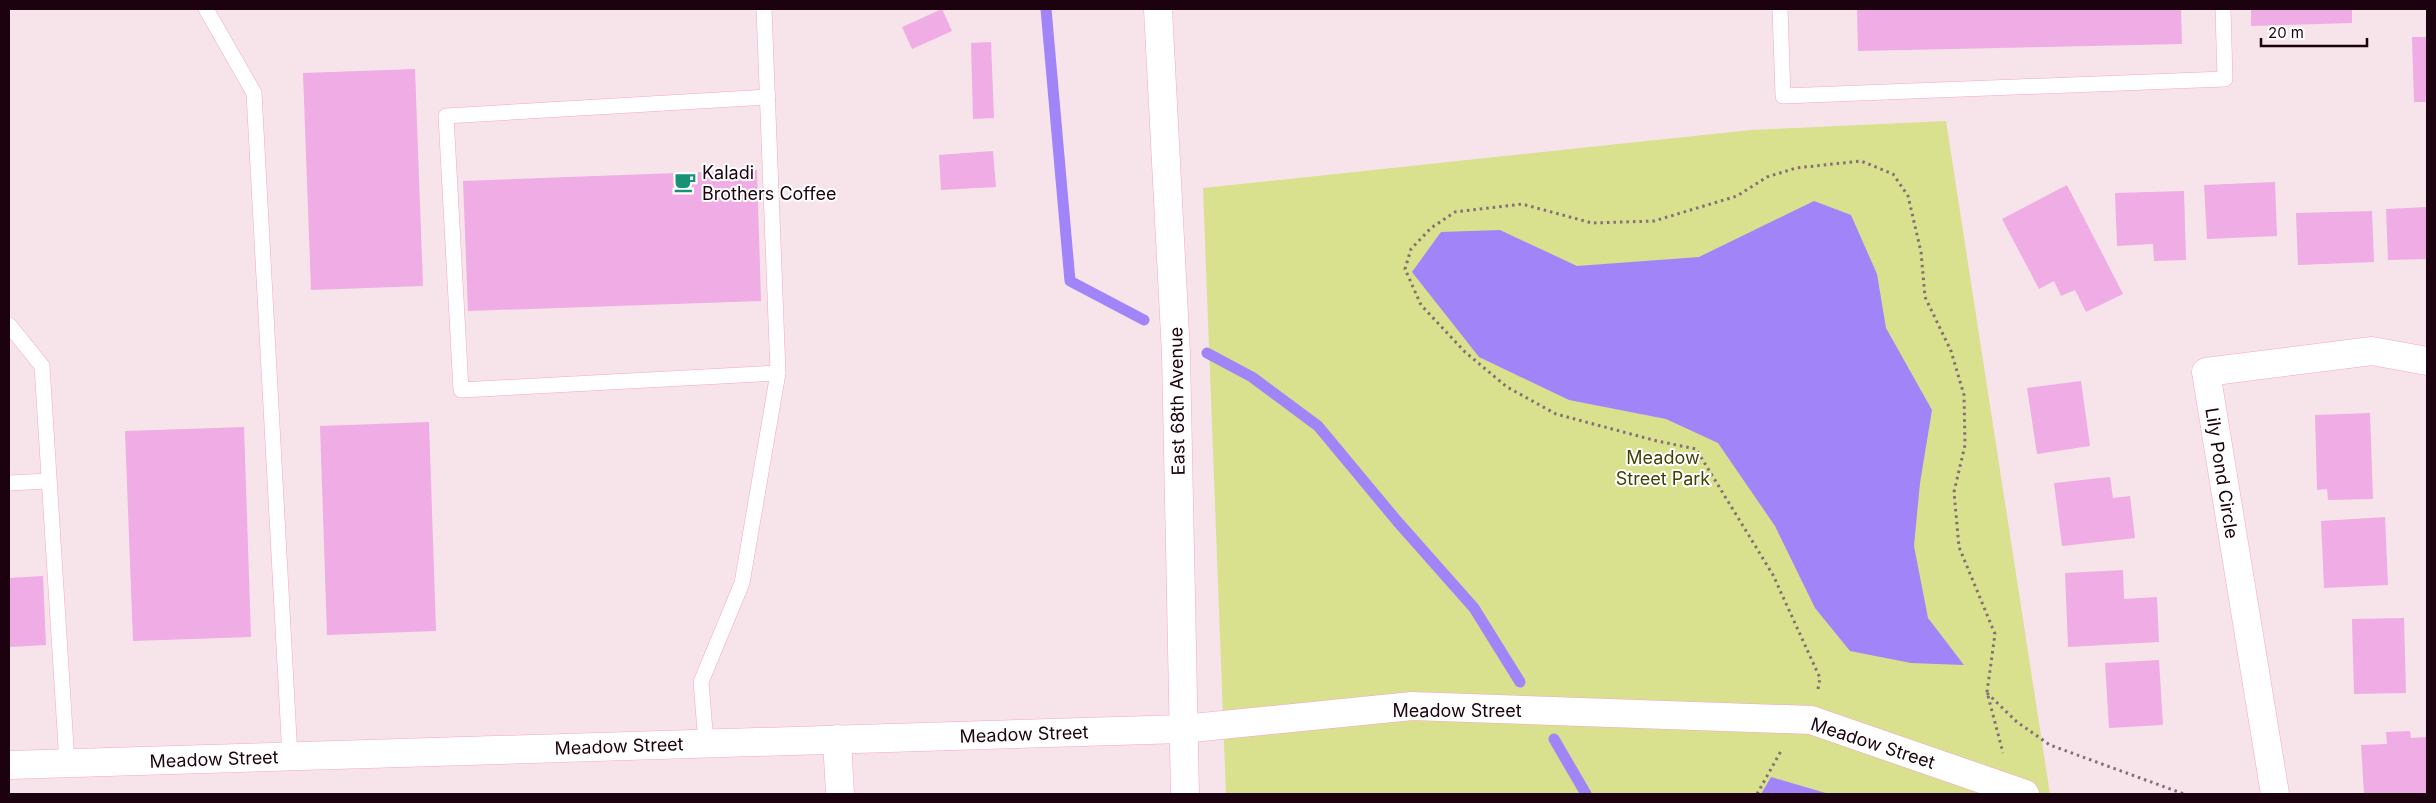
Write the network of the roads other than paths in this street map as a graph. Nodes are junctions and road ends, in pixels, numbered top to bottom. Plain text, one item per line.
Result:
1 (206, 9) edge
2 (764, 9) edge
3 (1158, 9) edge
4 (1780, 9) edge
5 (2223, 9) edge
6 (768, 98) junction
7 (9, 325) edge
8 (2427, 361) edge
9 (778, 373) junction
10 (48, 481) junction
11 (9, 484) edge
12 (1182, 729) junction
13 (837, 739) junction
14 (706, 743) junction
15 (290, 756) junction
16 (67, 764) junction
17 (9, 765) edge
18 (2019, 792) edge
19 (840, 794) edge
20 (1185, 794) edge
21 (2275, 794) edge

1 - 15 lane
2 - 6 lane
3 - 12 street, East 68th Avenue
4 - 5 lane
6 - 9 lane
6 - 9 lane
7 - 10 lane
8 - 21 street, Lily Pond Circle
9 - 14 lane
10 - 11 lane
10 - 16 lane
12 - 13 street, Meadow Street
12 - 18 street, Meadow Street
12 - 20 street, East 68th Avenue
13 - 14 street, Meadow Street
13 - 19 street
14 - 15 street, Meadow Street
15 - 16 street, Meadow Street
16 - 17 street, Meadow Street

